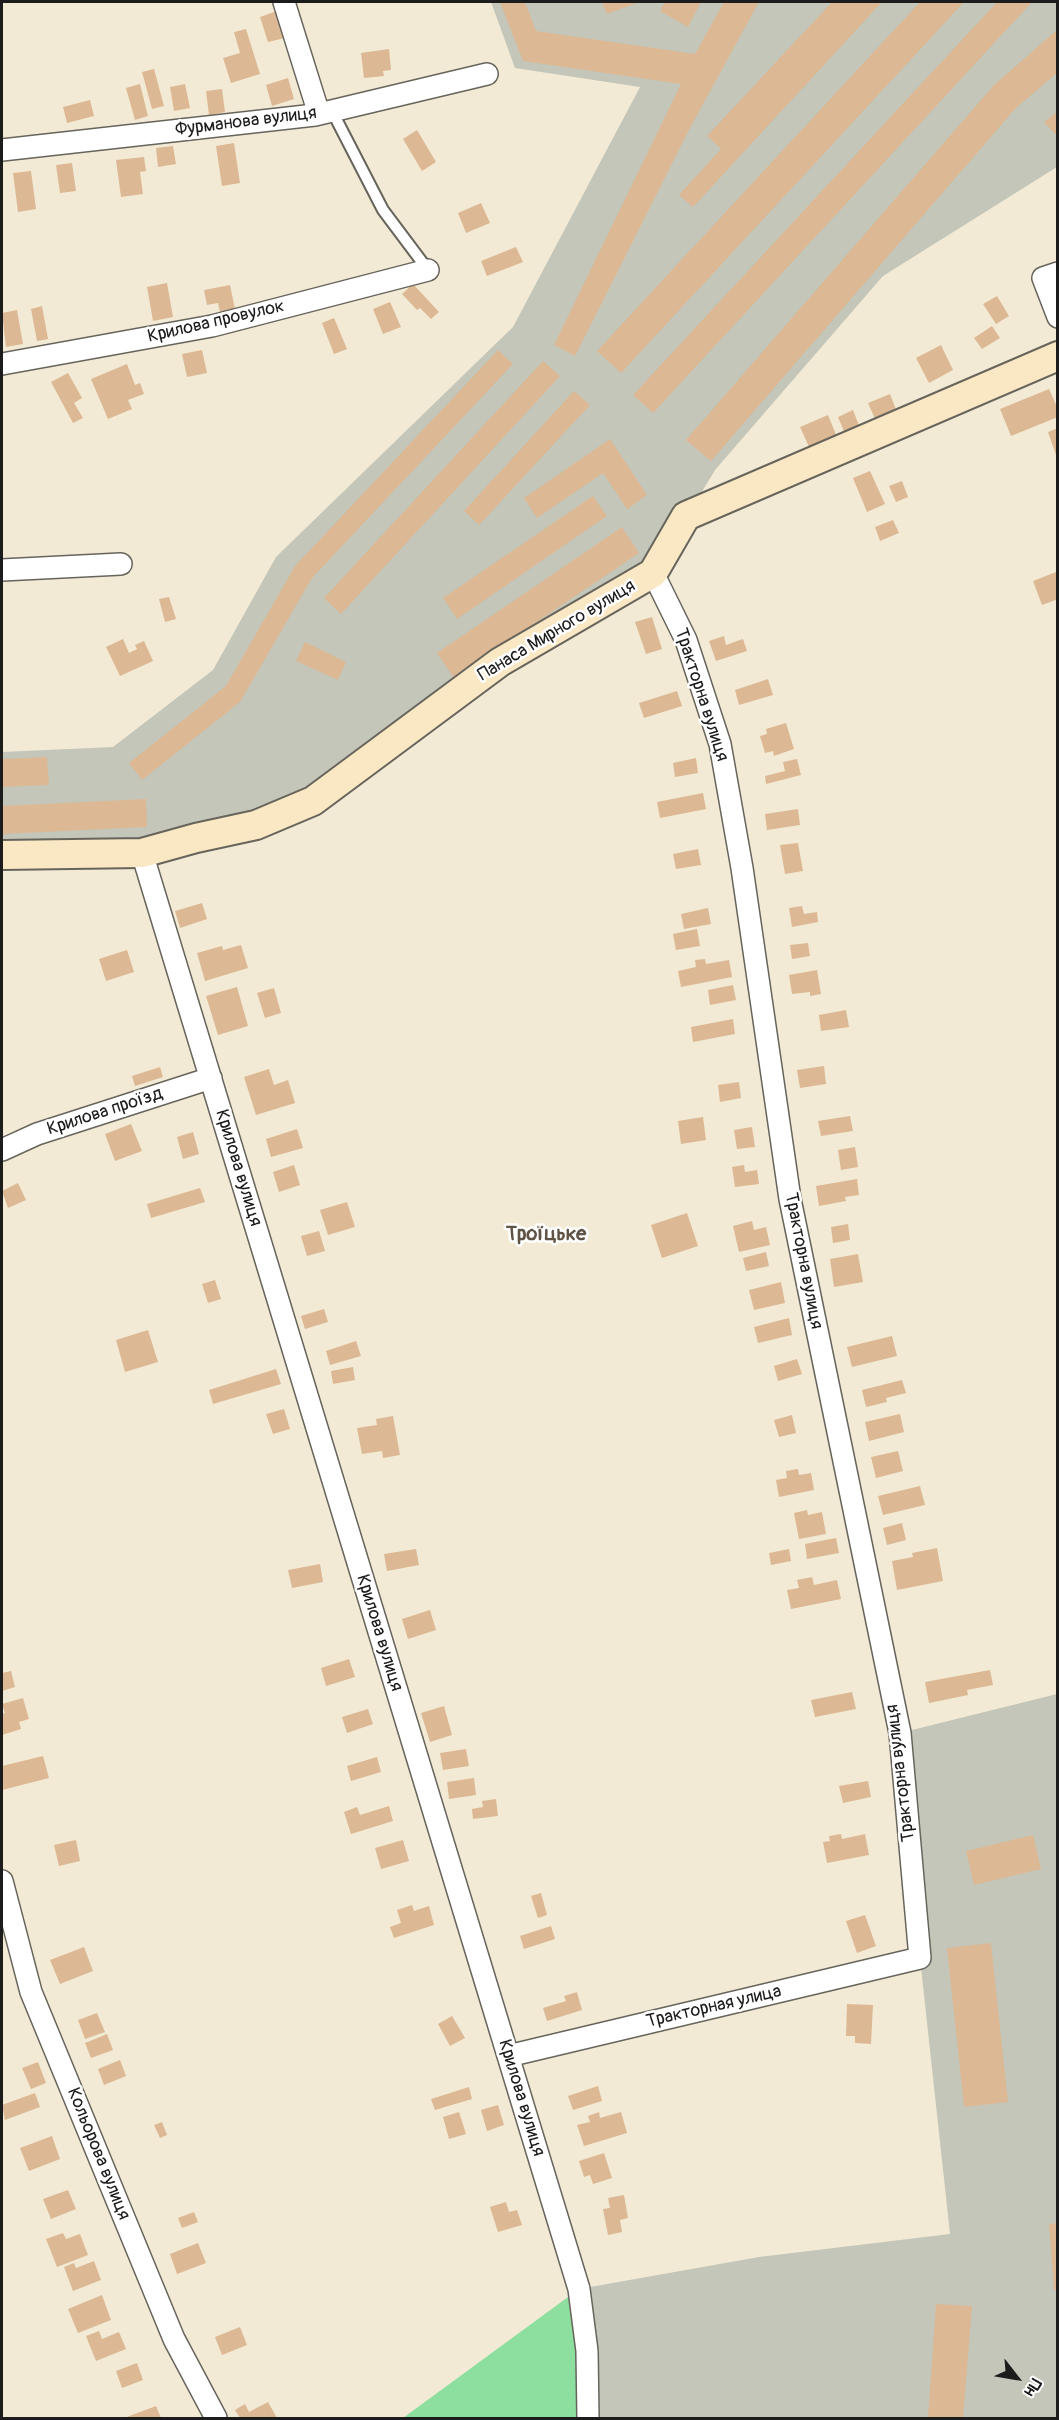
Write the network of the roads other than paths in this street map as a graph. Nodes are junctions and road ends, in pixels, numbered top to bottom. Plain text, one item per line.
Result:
1 (284, 2) edge
2 (487, 74) dead end
3 (325, 112) junction
4 (2, 150) edge
5 (428, 270) joint
6 (1058, 273) edge
7 (1058, 317) edge
8 (1058, 356) edge
9 (2, 364) edge
10 (122, 564) dead end
11 (2, 570) edge
12 (653, 573) junction
13 (142, 853) junction
14 (2, 855) edge
15 (211, 1078) junction
16 (2, 1150) edge
17 (2, 1881) edge
18 (920, 1958) joint
19 (508, 2056) junction
20 (216, 2418) edge
21 (588, 2418) edge

1 - 3 street
2 - 3 street, Фурманова вулиця
3 - 4 street, Фурманова вулиця
3 - 5 lane
5 - 9 street, Крилова провулок
6 - 7 street
8 - 12 street, Панаса Мирного вулиця
10 - 11 street
12 - 13 street, Панаса Мирного вулиця
12 - 18 street, Тракторна вулиця
13 - 14 street, Панаса Мирного вулиця
13 - 15 street, Крилова вулиця
15 - 16 street, Крилова проїзд
15 - 19 street, Крилова вулиця
17 - 20 street, Кольорова вулиця
18 - 19 street, Тракторная улица
19 - 21 street, Крилова вулиця

